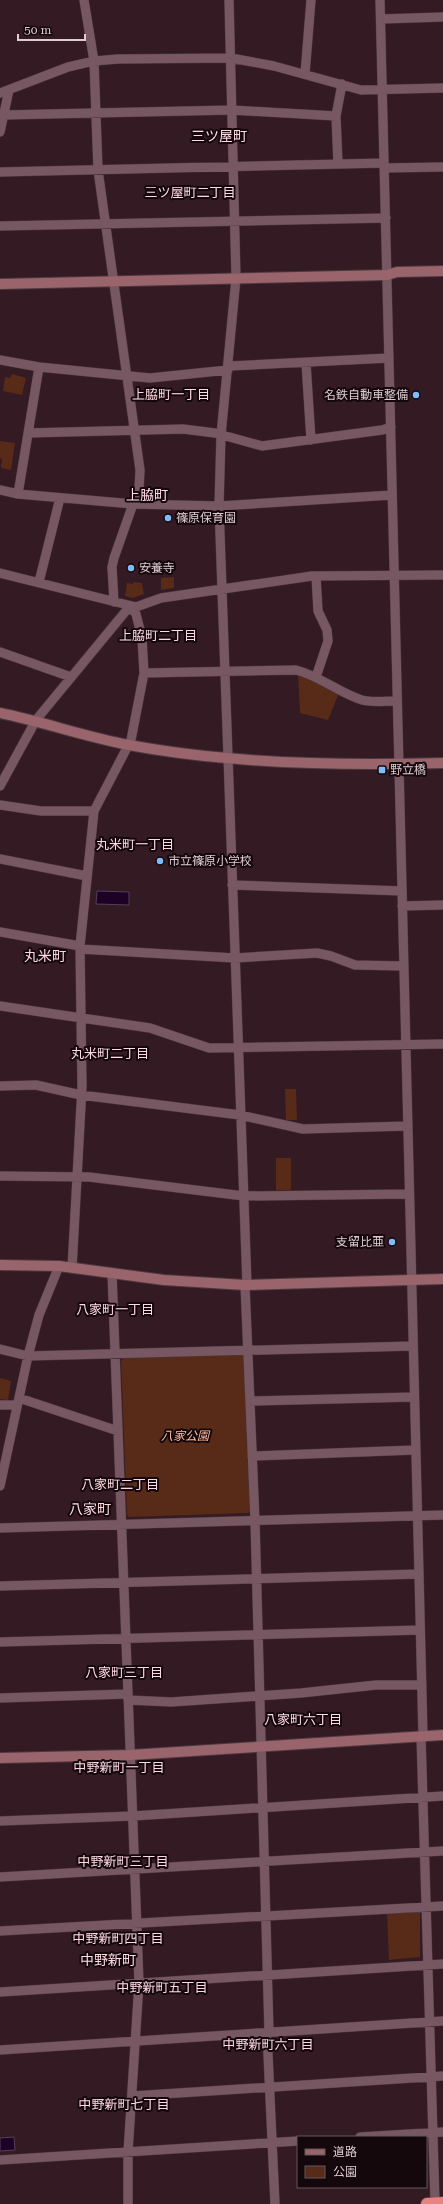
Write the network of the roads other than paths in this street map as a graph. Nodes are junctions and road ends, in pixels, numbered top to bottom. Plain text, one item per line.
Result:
1 (84, 0) edge
2 (229, 0) edge
3 (311, 0) edge
4 (380, 0) edge
5 (443, 17) edge
6 (381, 19) junction
7 (230, 58) junction
8 (94, 61) junction
9 (305, 74) junction
10 (342, 84) junction
11 (443, 88) edge
12 (382, 89) junction
13 (4, 91) edge
14 (232, 110) junction
15 (96, 113) junction
16 (4, 115) junction
17 (336, 116) junction
18 (0, 132) edge
19 (338, 164) junction
20 (233, 166) junction
21 (384, 166) junction
22 (443, 167) edge
23 (98, 170) junction
24 (0, 172) edge
25 (386, 218) junction
26 (234, 221) junction
27 (106, 224) junction
28 (0, 226) edge
29 (443, 271) edge
30 (387, 275) junction
31 (236, 278) junction
32 (113, 281) junction
33 (0, 284) edge
34 (389, 358) junction
35 (0, 360) edge
36 (306, 363) junction
37 (39, 367) junction
38 (229, 368) junction
39 (126, 375) junction
40 (391, 427) junction
41 (133, 430) junction
42 (28, 433) junction
43 (222, 435) junction
44 (311, 440) junction
45 (0, 490) edge
46 (18, 494) junction
47 (392, 495) junction
48 (60, 498) junction
49 (134, 504) junction
50 (219, 506) junction
51 (0, 573) edge
52 (443, 575) edge
53 (316, 576) junction
54 (394, 577) junction
55 (39, 582) junction
56 (222, 589) junction
57 (114, 602) junction
58 (130, 606) junction
59 (0, 652) edge
60 (224, 672) junction
61 (144, 673) junction
62 (71, 677) junction
63 (316, 677) junction
64 (397, 701) junction
65 (0, 713) edge
66 (36, 720) junction
67 (128, 745) junction
68 (227, 759) junction
69 (443, 763) edge
70 (398, 764) junction
71 (0, 786) edge
72 (0, 805) edge
73 (94, 811) junction
74 (0, 859) edge
75 (87, 876) junction
76 (232, 885) junction
77 (402, 891) junction
78 (443, 905) edge
79 (402, 906) junction
80 (0, 932) edge
81 (80, 947) junction
82 (236, 958) junction
83 (404, 966) junction
84 (0, 1006) edge
85 (80, 1017) junction
86 (443, 1044) edge
87 (406, 1045) junction
88 (239, 1047) junction
89 (0, 1086) edge
90 (81, 1095) junction
91 (240, 1116) junction
92 (407, 1126) junction
93 (0, 1176) edge
94 (77, 1176) junction
95 (409, 1194) junction
96 (244, 1196) junction
97 (0, 1265) edge
98 (59, 1266) junction
99 (72, 1268) junction
100 (112, 1273) junction
101 (443, 1279) edge
102 (411, 1280) junction
103 (246, 1285) junction
104 (413, 1346) junction
105 (0, 1349) edge
106 (248, 1351) junction
107 (115, 1354) junction
108 (28, 1356) junction
109 (414, 1397) junction
110 (250, 1401) junction
111 (18, 1402) junction
112 (0, 1405) edge
113 (118, 1431) junction
114 (415, 1450) junction
115 (252, 1456) junction
116 (2, 1469) edge
117 (0, 1486) edge
118 (443, 1515) edge
119 (417, 1516) junction
120 (255, 1521) junction
121 (121, 1525) junction
122 (0, 1528) edge
123 (419, 1574) junction
124 (256, 1578) junction
125 (123, 1582) junction
126 (0, 1586) edge
127 (420, 1630) junction
128 (257, 1635) junction
129 (126, 1638) junction
130 (0, 1642) edge
131 (422, 1685) junction
132 (259, 1695) junction
133 (128, 1697) junction
134 (0, 1698) edge
135 (443, 1735) edge
136 (422, 1736) junction
137 (261, 1746) junction
138 (130, 1754) junction
139 (0, 1758) edge
140 (423, 1796) junction
141 (443, 1796) edge
142 (262, 1807) junction
143 (133, 1816) junction
144 (0, 1821) edge
145 (443, 1851) edge
146 (425, 1852) junction
147 (264, 1861) junction
148 (135, 1870) junction
149 (0, 1876) edge
150 (426, 1906) junction
151 (443, 1906) edge
152 (265, 1916) junction
153 (138, 1923) junction
154 (0, 1931) edge
155 (443, 1964) edge
156 (428, 1965) junction
157 (267, 1975) junction
158 (139, 1983) junction
159 (0, 1992) edge
160 (430, 2021) junction
161 (443, 2021) edge
162 (268, 2033) junction
163 (135, 2042) junction
164 (0, 2050) edge
165 (431, 2076) junction
166 (443, 2076) edge
167 (269, 2087) junction
168 (132, 2096) junction
169 (433, 2132) junction
170 (443, 2132) edge
171 (375, 2136) edge
172 (297, 2141) edge
173 (271, 2143) junction
174 (128, 2152) junction
175 (0, 2160) edge
176 (443, 2203) edge
177 (128, 2204) edge
178 (276, 2204) edge
179 (427, 2204) edge
180 (435, 2204) edge

1 - 8 street
2 - 7 street
3 - 9 street
4 - 6 street
5 - 6 street
6 - 12 street
7 - 8 street
7 - 9 street
7 - 14 street
8 - 13 street
8 - 15 street
9 - 10 street
10 - 12 street
10 - 17 street
11 - 12 street
12 - 21 street
13 - 16 street
14 - 15 street
14 - 17 street
14 - 20 street
15 - 16 street
15 - 23 street
16 - 18 street
17 - 19 street
19 - 20 street
19 - 21 street
20 - 23 street
20 - 26 street
21 - 22 street
21 - 25 street
23 - 24 street
23 - 27 street
25 - 26 street
25 - 30 street
26 - 27 street
26 - 31 street
27 - 28 street
27 - 32 street
29 - 30 street
30 - 31 street
30 - 34 street
31 - 32 street
31 - 38 street
32 - 33 street
32 - 39 street
34 - 36 street
34 - 40 street
35 - 37 street
36 - 38 street
36 - 44 street
37 - 39 street
37 - 42 street
38 - 39 street
38 - 43 street
39 - 41 street
40 - 44 street
40 - 47 street
41 - 42 street
41 - 43 street
41 - 49 street
42 - 46 street
43 - 44 street
43 - 50 street
45 - 46 street
46 - 48 street
47 - 50 street
47 - 54 street
48 - 49 street
48 - 55 street
49 - 50 street
49 - 57 street
50 - 56 street
51 - 55 street
52 - 54 street
53 - 54 street
53 - 56 street
53 - 63 street
54 - 64 street
55 - 57 street
56 - 58 street
56 - 60 street
57 - 58 street
58 - 61 street
58 - 62 street
59 - 62 street
60 - 61 street
60 - 63 street
60 - 68 street
61 - 67 street
62 - 66 street
63 - 64 street
64 - 70 street
65 - 66 street
66 - 67 street
66 - 71 street
67 - 68 street
67 - 73 street
68 - 70 street
68 - 76 street
69 - 70 street
70 - 77 street
72 - 73 street
73 - 75 street
74 - 75 street
75 - 81 street
76 - 77 street
76 - 82 street
77 - 79 street
78 - 79 street
79 - 83 street
80 - 81 street
81 - 82 street
81 - 85 street
82 - 83 street
82 - 88 street
83 - 87 street
84 - 85 street
85 - 88 street
85 - 90 street
86 - 87 street
87 - 88 street
87 - 92 street
88 - 91 street
89 - 90 street
90 - 91 street
90 - 94 street
91 - 92 street
91 - 96 street
92 - 95 street
93 - 94 street
94 - 96 street
94 - 99 street
95 - 96 street
95 - 102 street
96 - 103 street
97 - 98 street
98 - 99 street
98 - 108 street
99 - 100 street
100 - 103 street
100 - 107 street
101 - 102 street
102 - 103 street
102 - 104 street
103 - 106 street
104 - 106 street
104 - 109 street
105 - 108 street
106 - 107 street
106 - 110 street
107 - 108 street
107 - 113 street
108 - 111 street
109 - 110 street
109 - 114 street
110 - 115 street
111 - 112 street
111 - 113 street
111 - 116 street
113 - 121 street
114 - 115 street
114 - 119 street
115 - 120 street
116 - 117 street
118 - 119 street
119 - 120 street
119 - 123 street
120 - 121 street
120 - 124 street
121 - 122 street
121 - 125 street
123 - 124 street
123 - 127 street
124 - 125 street
124 - 128 street
125 - 126 street
125 - 129 street
127 - 128 street
127 - 131 street
128 - 129 street
128 - 132 street
129 - 130 street
129 - 133 street
131 - 132 street
131 - 136 street
132 - 133 street
132 - 137 street
133 - 134 street
133 - 138 street
135 - 136 street
136 - 137 street
136 - 140 street
137 - 138 street
137 - 142 street
138 - 139 street
138 - 143 street
140 - 141 street
140 - 142 street
140 - 146 street
142 - 143 street
142 - 147 street
143 - 144 street
143 - 148 street
145 - 146 street
146 - 147 street
146 - 150 street
147 - 148 street
147 - 152 street
148 - 149 street
148 - 153 street
150 - 151 street
150 - 152 street
150 - 156 street
152 - 153 street
152 - 157 street
153 - 154 street
153 - 158 street
155 - 156 street
156 - 157 street
156 - 160 street
157 - 158 street
157 - 162 street
158 - 159 street
158 - 163 street
160 - 161 street
160 - 162 street
160 - 165 street
162 - 163 street
162 - 167 street
163 - 164 street
163 - 168 street
165 - 166 street
165 - 167 street
165 - 169 street
167 - 168 street
167 - 173 street
168 - 174 street
169 - 170 street
169 - 171 street
169 - 180 street
172 - 173 street
173 - 174 street
173 - 178 street
174 - 175 street
174 - 177 street
176 - 180 highway
179 - 180 highway

